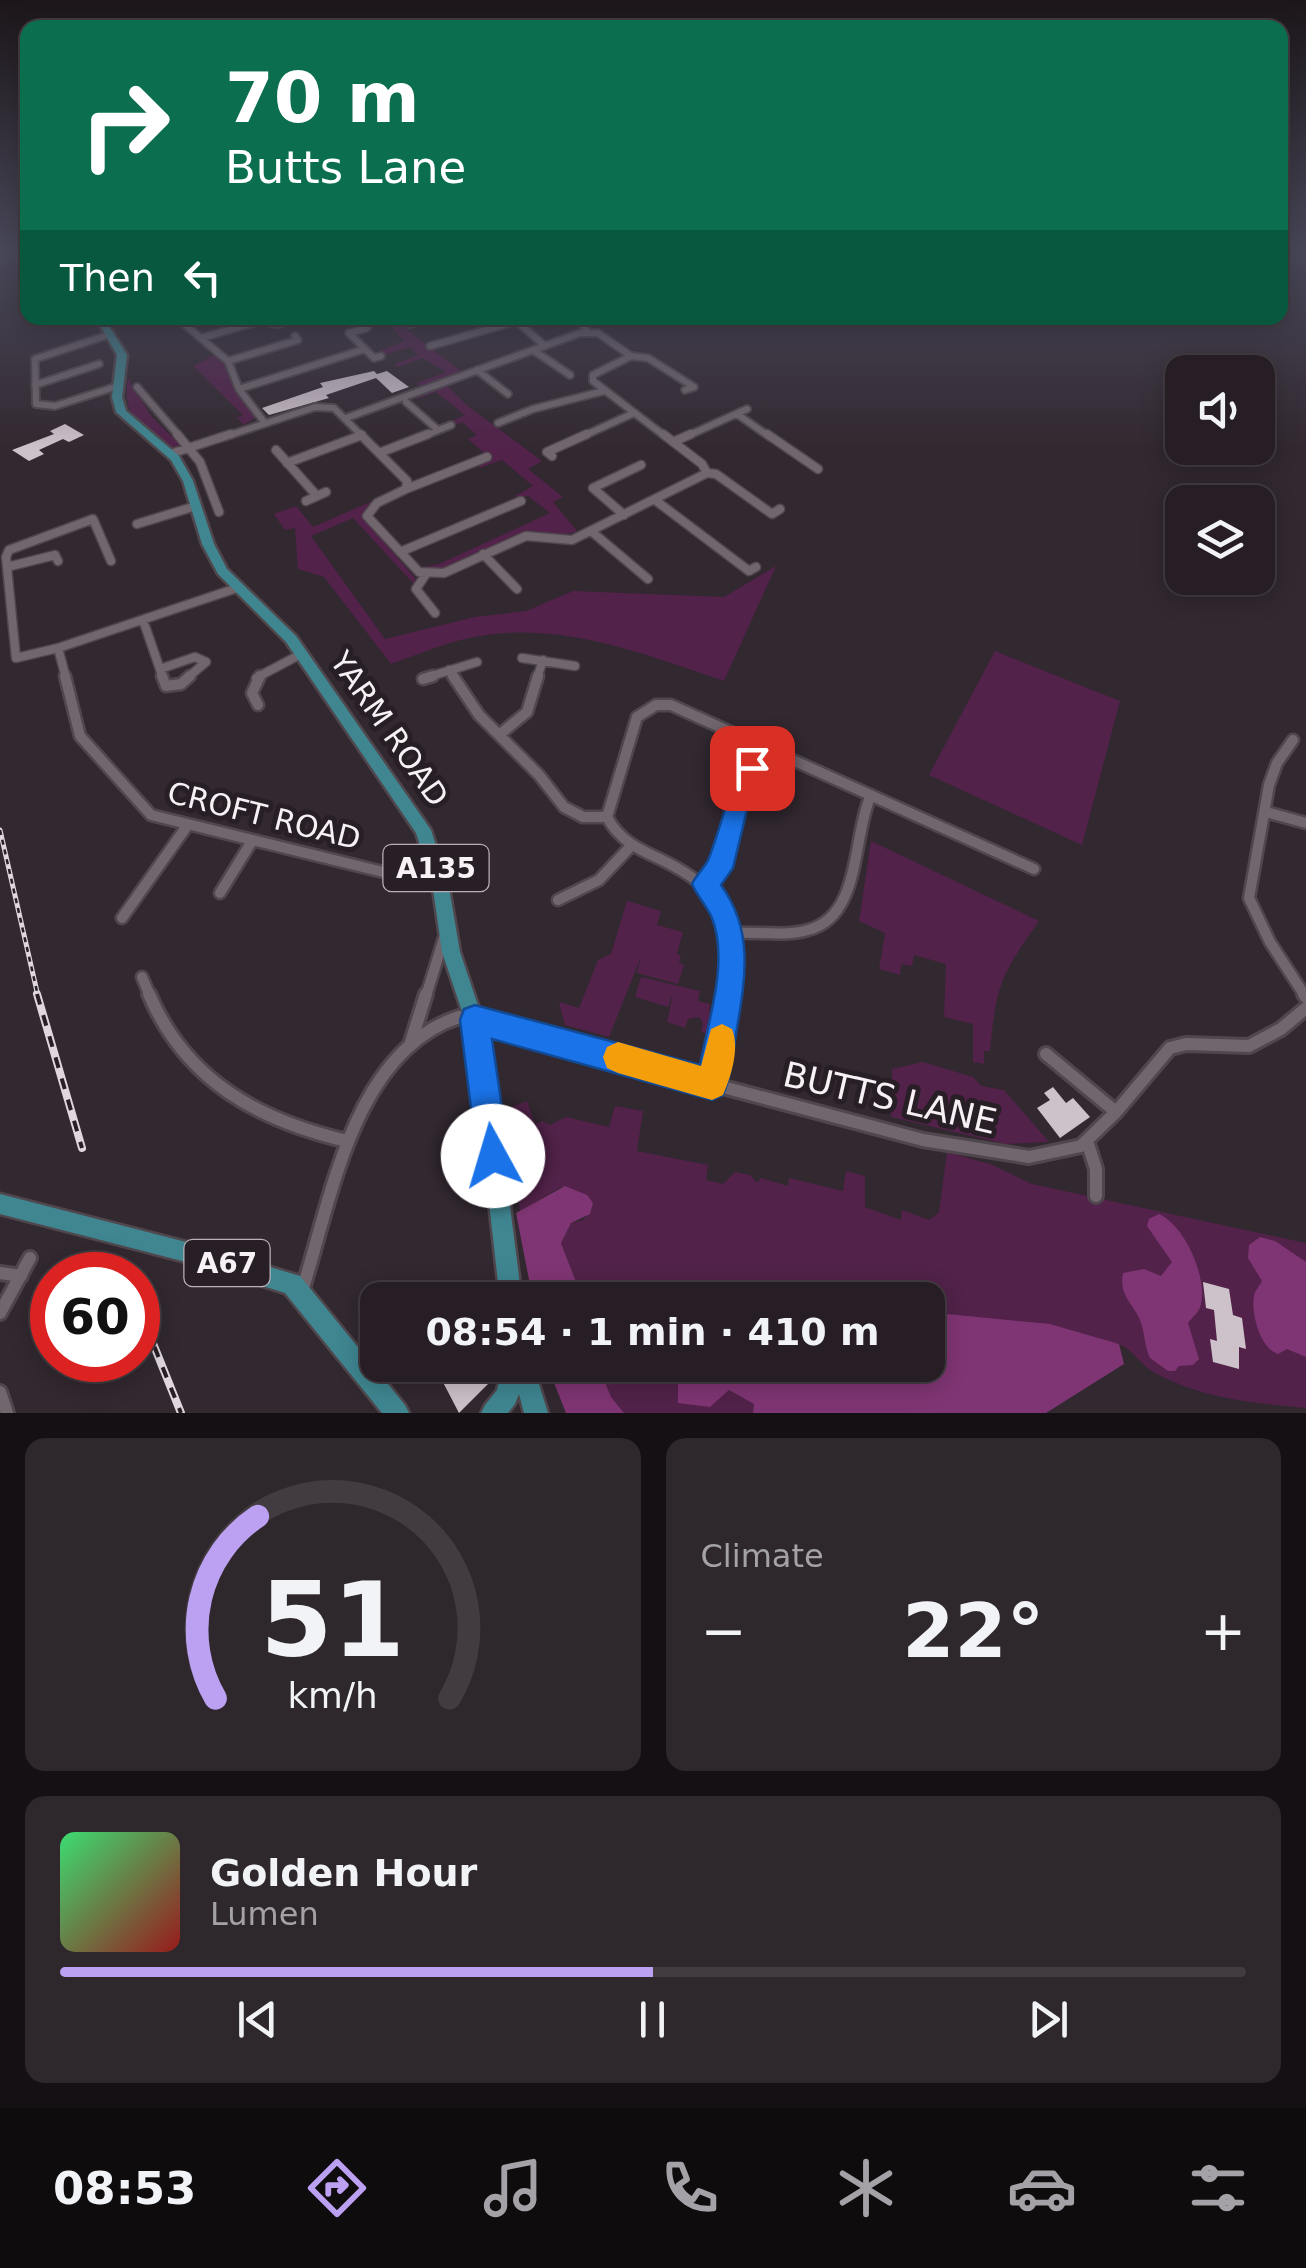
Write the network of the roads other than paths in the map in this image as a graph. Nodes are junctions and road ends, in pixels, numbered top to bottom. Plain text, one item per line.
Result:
1 (104, 325) edge
2 (185, 325) edge
3 (243, 325) edge
4 (497, 325) edge
5 (522, 325) edge
6 (582, 325) edge
7 (366, 328) dead end
8 (587, 331) junction
9 (110, 334) junction
10 (201, 338) junction
11 (298, 340) dead end
12 (436, 346) dead end
13 (545, 346) junction
14 (365, 349) junction
15 (533, 350) junction
16 (381, 356) dead end
17 (630, 356) junction
18 (228, 361) junction
19 (98, 364) dead end
20 (477, 370) junction
21 (570, 375) dead end
22 (35, 385) junction
23 (118, 386) junction
24 (137, 388) dead end
25 (240, 389) junction
26 (685, 390) dead end
27 (604, 391) junction
28 (508, 394) dead end
29 (406, 402) dead end
30 (747, 410) dead end
31 (634, 414) junction
32 (738, 414) junction
33 (346, 418) junction
34 (265, 423) junction
35 (498, 423) dead end
36 (451, 424) dead end
37 (438, 430) junction
38 (362, 435) junction
39 (672, 442) junction
40 (190, 447) junction
41 (276, 450) dead end
42 (379, 453) junction
43 (170, 454) junction
44 (552, 456) dead end
45 (487, 458) dead end
46 (288, 463) junction
47 (641, 466) dead end
48 (812, 467) dead end
49 (706, 472) junction
50 (407, 488) junction
51 (326, 492) dead end
52 (317, 496) junction
53 (655, 500) junction
54 (306, 501) dead end
55 (521, 501) dead end
56 (210, 509) junction
57 (780, 509) dead end
58 (624, 515) junction
59 (137, 524) dead end
60 (591, 531) junction
61 (400, 552) junction
62 (482, 554) junction
63 (58, 561) dead end
64 (111, 561) dead end
65 (756, 567) dead end
66 (7, 568) junction
67 (426, 574) junction
68 (648, 580) dead end
69 (236, 588) junction
70 (517, 589) dead end
71 (434, 613) dead end
72 (143, 620) junction
73 (58, 648) junction
74 (301, 654) junction
75 (522, 658) dead end
76 (543, 660) junction
77 (477, 662) dead end
78 (575, 666) dead end
79 (160, 669) junction
80 (448, 670) junction
81 (423, 679) dead end
82 (258, 705) dead end
83 (499, 734) junction
84 (1293, 740) dead end
85 (765, 747) junction
86 (871, 794) junction
87 (1266, 812) junction
88 (607, 817) junction
89 (1306, 823) edge
90 (188, 826) junction
91 (252, 841) junction
92 (631, 846) junction
93 (1034, 868) dead end
94 (440, 882) junction
95 (705, 884) junction
96 (220, 893) dead end
97 (558, 900) dead end
98 (122, 918) dead end
99 (446, 930) junction
100 (730, 933) junction
101 (142, 977) dead end
102 (1306, 997) edge
103 (1306, 1008) edge
104 (475, 1020) junction
105 (410, 1043) junction
106 (1046, 1054) dead end
107 (712, 1084) junction
108 (1116, 1112) junction
109 (1087, 1141) junction
110 (346, 1142) junction
111 (1096, 1196) dead end
112 (0, 1204) edge
113 (30, 1258) dead end
114 (0, 1273) edge
115 (21, 1276) junction
116 (509, 1282) edge
117 (301, 1292) junction
118 (0, 1314) edge
119 (510, 1382) edge
120 (527, 1382) edge
121 (0, 1392) edge
122 (7, 1413) edge
123 (398, 1413) edge
124 (493, 1413) edge
125 (536, 1413) edge

1 - 9 main road, YARM ROAD / A135
2 - 10 street
3 - 10 street
4 - 12 street
5 - 13 street
6 - 8 street
7 - 14 street
8 - 13 street
8 - 17 street
9 - 22 street
9 - 23 main road, YARM ROAD / A135
10 - 18 street
11 - 18 street
13 - 15 street
14 - 16 street
14 - 25 street
15 - 20 street
15 - 21 street
17 - 26 street
17 - 27 street
18 - 25 street
19 - 22 street
20 - 28 street
20 - 33 street
22 - 23 street
23 - 43 main road, YARM ROAD / A135
24 - 40 street
25 - 34 street
27 - 31 street
27 - 35 street
29 - 37 street
30 - 32 street
31 - 39 street
31 - 44 street
32 - 39 street
32 - 48 street
33 - 34 street
33 - 38 street
34 - 40 street
36 - 37 street
37 - 42 street
38 - 42 street
38 - 46 street
39 - 49 street
40 - 43 street
40 - 56 street
41 - 46 street
42 - 50 street
43 - 56 main road, YARM ROAD / A135
45 - 50 street
46 - 52 street
47 - 58 street
49 - 53 street
49 - 57 street
50 - 61 street
51 - 52 street
52 - 54 street
53 - 58 street
53 - 65 street
55 - 61 street
56 - 59 street
56 - 69 main road, YARM ROAD / A135
58 - 60 street
60 - 62 street
60 - 68 street
61 - 67 street
62 - 67 street
62 - 70 street
63 - 66 street
64 - 66 street
66 - 73 street
67 - 71 street
69 - 72 street
69 - 74 main road, YARM ROAD / A135
72 - 73 street
72 - 79 street
73 - 90 street, CROFT ROAD
74 - 82 street
74 - 94 main road, YARM ROAD / A135
75 - 76 street
76 - 78 street
76 - 83 street
77 - 80 street
79 - 79 street
80 - 81 street
80 - 83 street
83 - 88 street
84 - 87 street
85 - 86 street
85 - 88 street
85 - 95 street
86 - 93 street
86 - 100 street
87 - 89 street
87 - 102 street
88 - 92 street
90 - 91 street, CROFT ROAD
90 - 98 street
91 - 94 street, CROFT ROAD
91 - 96 street
92 - 95 street
92 - 97 street
94 - 99 main road, YARM ROAD / A135
95 - 100 street
99 - 104 main road, YARM ROAD / A135
99 - 105 street
100 - 107 street
101 - 110 street
103 - 108 street, BUTTS LANE
104 - 105 street
104 - 107 street, BUTTS LANE
104 - 116 main road, YARM ROAD / A135
105 - 110 street
106 - 108 street
107 - 109 street, BUTTS LANE
108 - 109 street, BUTTS LANE
109 - 111 street
110 - 117 street
112 - 117 main road, A67
113 - 115 street
114 - 115 street
115 - 118 street
117 - 123 main road, A67
119 - 124 main road
120 - 125 main road
121 - 122 street

